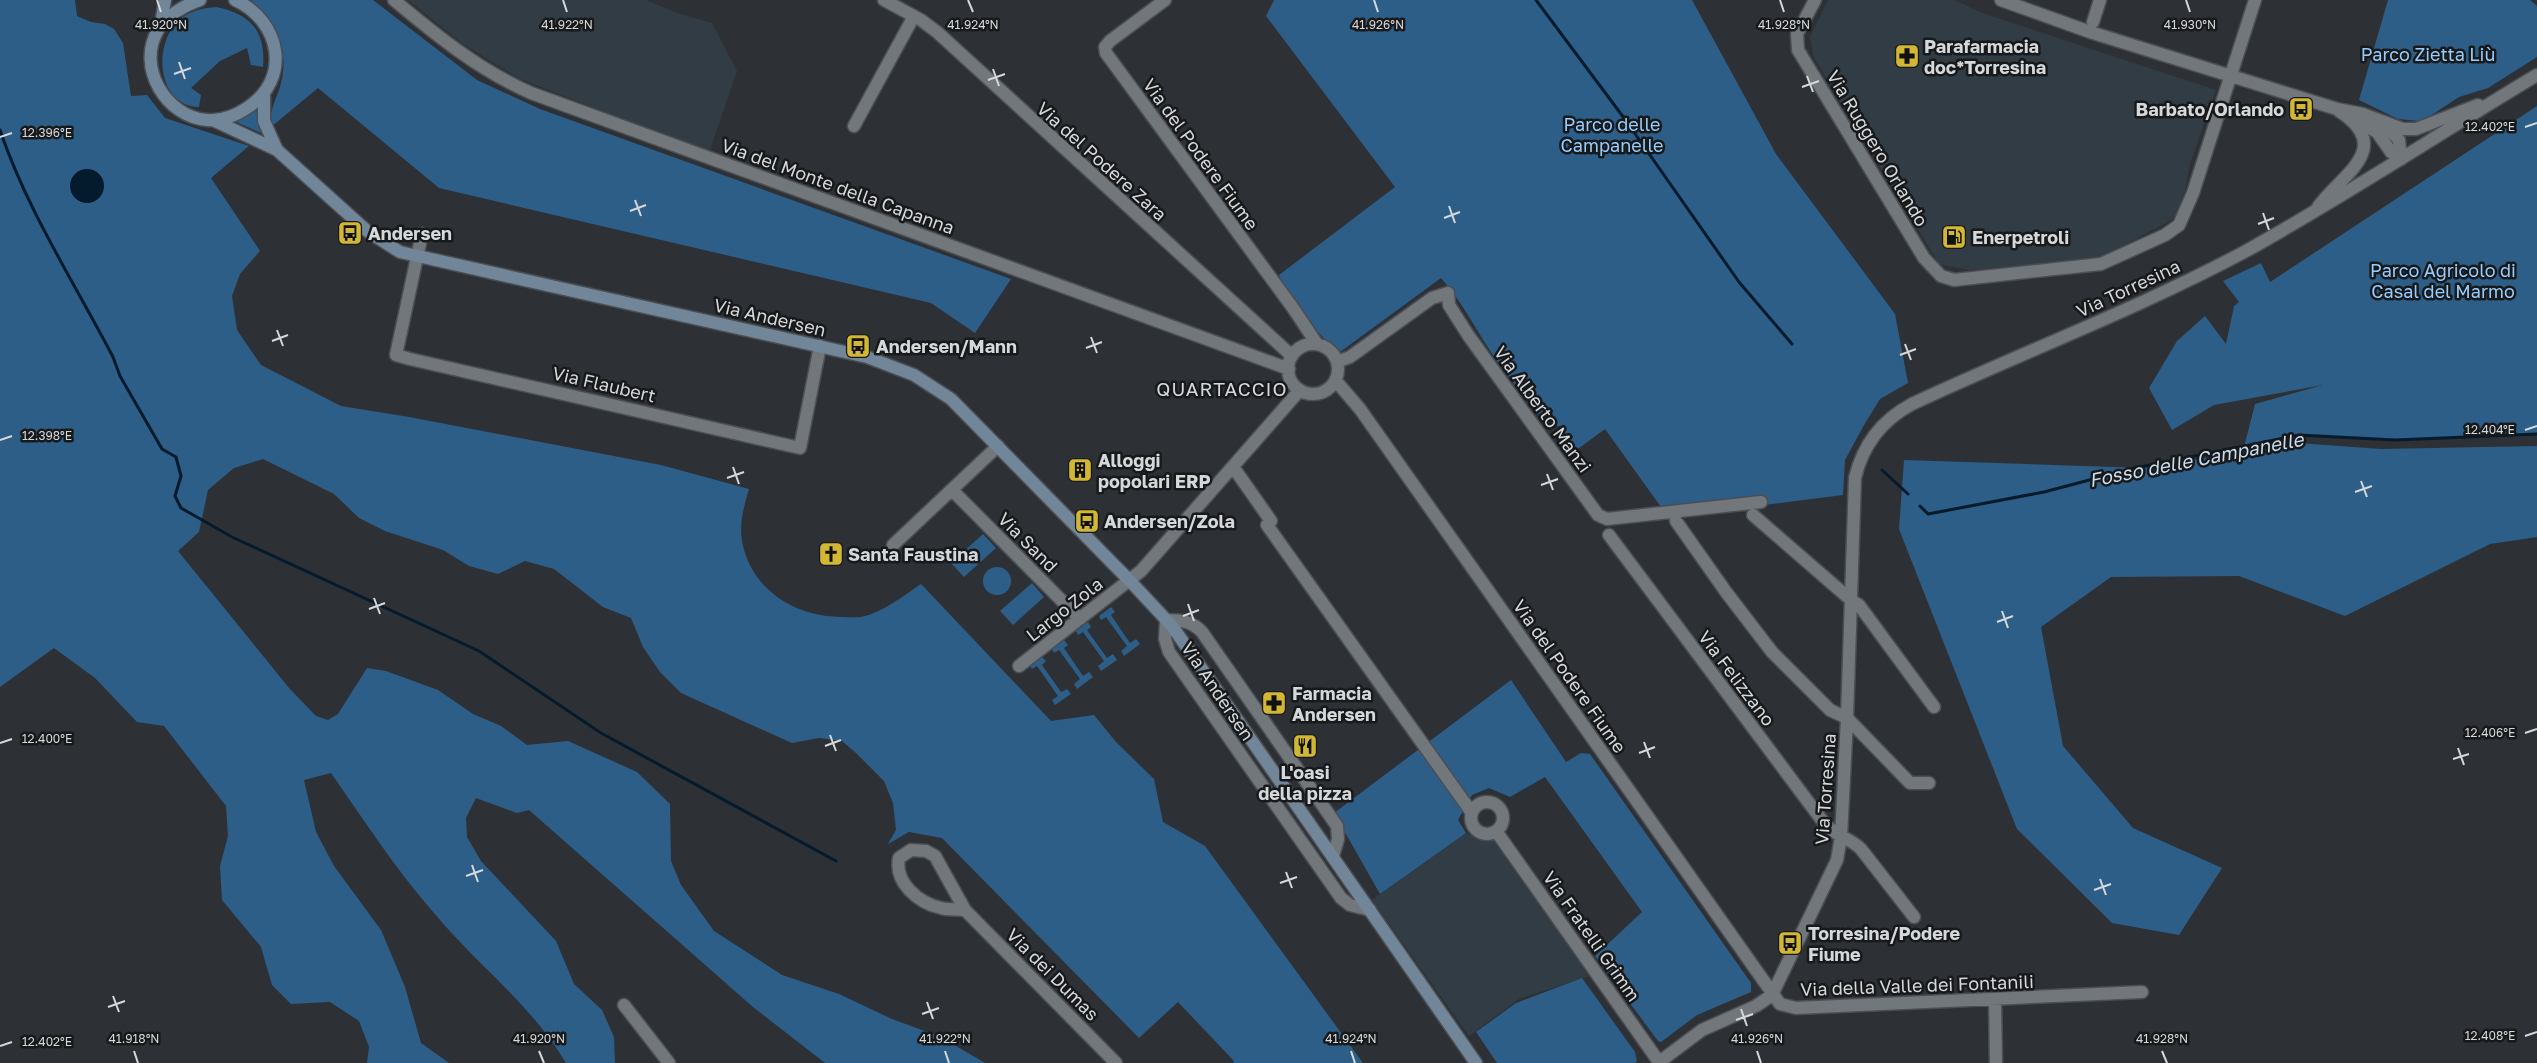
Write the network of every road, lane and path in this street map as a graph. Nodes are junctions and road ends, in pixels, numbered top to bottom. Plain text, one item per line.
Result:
1 (165, 0) edge
2 (200, 0) edge
3 (235, 0) edge
4 (394, 0) edge
5 (884, 0) edge
6 (1165, 0) edge
7 (1815, 0) edge
8 (2001, 0) edge
9 (2100, 0) edge
10 (2255, 0) edge
11 (914, 16) junction
12 (2093, 22) dead end
13 (161, 24) junction
14 (2537, 75) edge
15 (2231, 76) junction
16 (264, 94) junction
17 (2490, 102) junction
18 (2337, 109) junction
19 (2348, 116) junction
20 (215, 120) junction
21 (2382, 122) junction
22 (854, 126) dead end
23 (277, 150) junction
24 (2401, 159) junction
25 (2313, 213) junction
26 (422, 234) dead end
27 (419, 257) junction
28 (1317, 344) junction
29 (820, 346) junction
30 (1292, 356) junction
31 (1337, 362) junction
32 (1289, 369) junction
33 (1336, 381) junction
34 (1300, 390) junction
35 (998, 446) junction
36 (1236, 471) dead end
37 (952, 490) junction
38 (1762, 502) dead end
39 (1753, 515) dead end
40 (1676, 521) dead end
41 (1609, 535) dead end
42 (894, 545) dead end
43 (1130, 581) junction
44 (1851, 600) junction
45 (1080, 619) junction
46 (1166, 620) junction
47 (1019, 666) dead end
48 (1934, 707) dead end
49 (1847, 718) junction
50 (1929, 783) dead end
51 (1472, 813) junction
52 (1496, 831) junction
53 (1841, 837) junction
54 (1333, 856) junction
55 (965, 910) junction
56 (1370, 910) junction
57 (1914, 917) dead end
58 (2142, 992) dead end
59 (1772, 995) junction
60 (1995, 1000) junction
61 (624, 1005) dead end
62 (1659, 1062) edge
63 (669, 1063) edge
64 (1116, 1063) edge
65 (1476, 1063) edge
66 (1996, 1063) edge

1 - 13 street, Via Andersen
2 - 13 street
3 - 16 street, Via Andersen
4 - 32 street, Via del Monte della Capanna
5 - 11 street, Via del Podere Zara
6 - 28 street, Via del Podere Fiume
7 - 15 street, Via Ruggero Orlando
8 - 15 street
9 - 12 street
10 - 15 street, Via Ruggero Orlando
11 - 22 street
11 - 30 street, Via del Podere Zara
13 - 20 street, Via Andersen
14 - 17 street, Via Torresina
15 - 18 street
16 - 20 street, Via Andersen
16 - 23 street, Via Andersen
17 - 21 street
17 - 24 street, Via Torresina
18 - 19 street
18 - 21 street
19 - 24 street
19 - 25 street
20 - 23 street, Via Andersen
21 - 24 street
23 - 27 street, Via Andersen
24 - 25 street, Via Torresina
25 - 44 street, Via Torresina
26 - 27 street
27 - 29 street, Via Andersen
27 - 29 street, Via Flaubert
28 - 30 street
28 - 31 street
29 - 35 street, Via Andersen
30 - 32 street
31 - 33 street
31 - 38 street, Via Alberto Manzi
32 - 34 street
33 - 34 street
33 - 59 street, Via del Podere Fiume
34 - 43 street, Largo Zola
35 - 37 street
35 - 43 street, Via Andersen
36 - 51 street
37 - 42 street
37 - 45 street, Via Sand
39 - 44 street
40 - 49 street
41 - 53 street, Via Felizzano
43 - 45 street, Largo Zola
43 - 46 street, Via Andersen
44 - 48 street
44 - 49 street, Via Torresina
45 - 47 street, Largo Zola
46 - 54 street, Via Andersen
46 - 54 street, Via Andersen
46 - 56 street, Via Andersen
49 - 50 street
49 - 53 street, Via Torresina
51 - 52 street
51 - 52 street
52 - 62 street, Via Fratelli Grimm
53 - 57 street, Via Felizzano
53 - 59 street, Via Torresina
54 - 56 street, Via Andersen
55 - 55 street, Via dei Dumas
55 - 64 street, Via dei Dumas
56 - 65 street, Via Andersen
58 - 60 street, Via della Valle dei Fontanili
59 - 60 street, Via della Valle dei Fontanili
59 - 62 street
60 - 66 street
61 - 63 street

